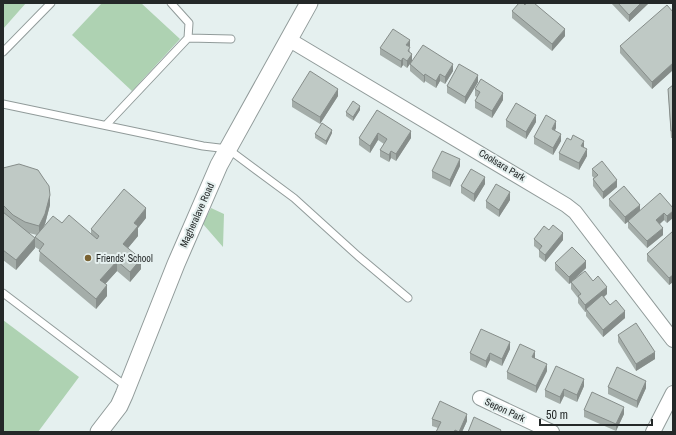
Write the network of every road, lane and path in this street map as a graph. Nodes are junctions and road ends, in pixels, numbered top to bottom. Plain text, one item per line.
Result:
1 (51, 3) edge
2 (171, 3) edge
3 (309, 3) edge
4 (188, 38) junction
5 (231, 39) dead end
6 (288, 39) junction
7 (3, 52) edge
8 (3, 104) edge
9 (106, 125) junction
10 (228, 149) junction
11 (3, 293) edge
12 (408, 298) dead end
13 (673, 340) edge
14 (128, 387) junction
15 (673, 393) edge
16 (480, 398) dead end
17 (99, 432) edge
18 (552, 432) edge
19 (654, 432) edge

1 - 7 lane
2 - 4 lane
3 - 6 street, Magheralave Road
4 - 5 lane
4 - 9 lane
6 - 10 street, Magheralave Road
6 - 13 street, Coolsara Park
8 - 9 lane
9 - 10 lane
10 - 12 lane
10 - 14 street, Magheralave Road
11 - 14 lane
14 - 17 street, Magheralave Road
15 - 19 street
16 - 18 street, Sepon Park

